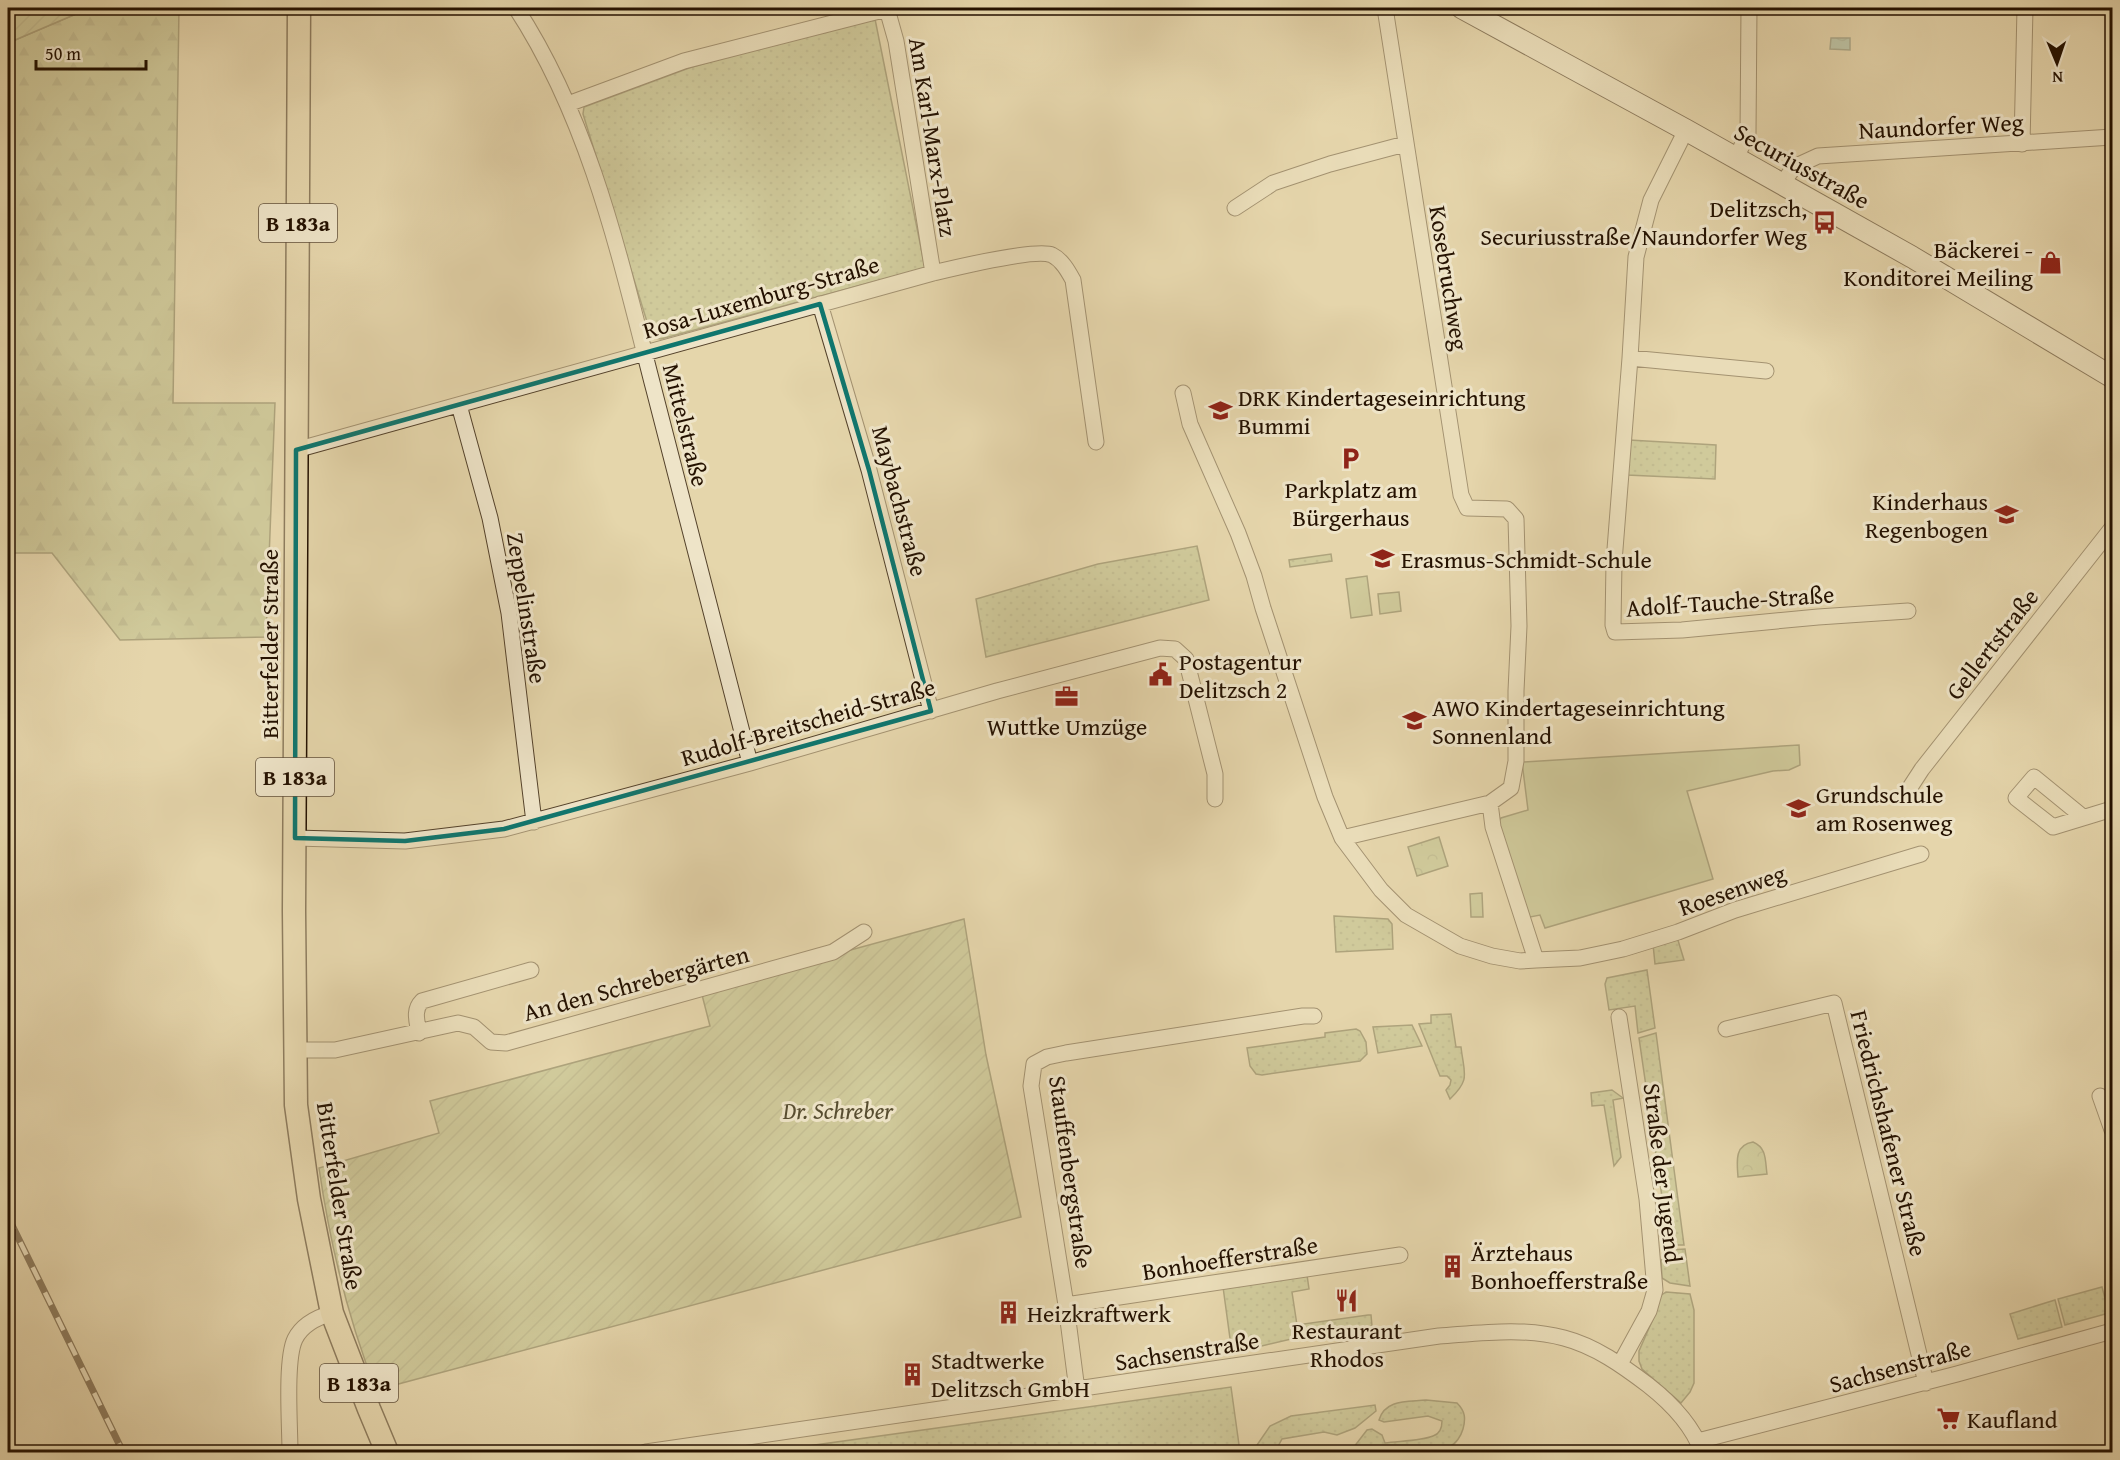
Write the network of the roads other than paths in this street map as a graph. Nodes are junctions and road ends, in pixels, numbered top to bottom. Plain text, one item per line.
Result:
1 (299, 8) edge
2 (516, 8) edge
3 (1385, 8) edge
4 (1462, 8) edge
5 (1749, 8) edge
6 (2025, 8) edge
7 (887, 9) edge
8 (568, 104) junction
9 (1686, 130) junction
10 (2112, 137) edge
11 (1405, 144) junction
12 (2022, 144) junction
13 (1736, 158) junction
14 (1782, 184) junction
15 (1235, 208) dead end
16 (933, 273) junction
17 (820, 304) junction
18 (645, 353) junction
19 (1630, 358) junction
20 (1766, 371) dead end
21 (2112, 378) edge
22 (1183, 393) dead end
23 (459, 405) junction
24 (1096, 441) dead end
25 (296, 450) junction
26 (2112, 528) edge
27 (1908, 610) dead end
28 (932, 711) junction
29 (750, 763) junction
30 (1909, 789) dead end
31 (1215, 799) dead end
32 (1490, 803) junction
33 (2112, 809) edge
34 (2083, 818) dead end
35 (534, 822) junction
36 (295, 838) junction
37 (1342, 838) junction
38 (1921, 854) dead end
39 (864, 932) dead end
40 (1536, 960) junction
41 (531, 970) dead end
42 (1314, 1016) dead end
43 (1619, 1017) dead end
44 (1726, 1029) dead end
45 (419, 1033) junction
46 (296, 1050) junction
47 (2100, 1096) dead end
48 (2112, 1130) edge
49 (1400, 1255) dead end
50 (1066, 1305) junction
51 (333, 1313) junction
52 (2112, 1331) edge
53 (1620, 1364) junction
54 (1926, 1383) junction
55 (1077, 1390) junction
56 (1700, 1447) edge
57 (290, 1452) edge
58 (387, 1452) edge
59 (646, 1452) edge

1 - 25 main road, Bitterfelder Straße / B 183a
2 - 8 street, Mittelstraße
3 - 11 street, Kosebruchweg
4 - 9 street, Securiusstraße
5 - 13 street
6 - 12 street
7 - 8 street
7 - 16 street, Am Karl-Marx-Platz
8 - 18 street, Mittelstraße
9 - 13 street, Securiusstraße
9 - 19 street, Adolf-Tauche-Straße
10 - 12 street, Naundorfer Weg
11 - 15 street
11 - 32 street, Kosebruchweg
12 - 14 street, Naundorfer Weg
13 - 14 street, Securiusstraße
14 - 21 street, Securiusstraße
16 - 17 street, Rosa-Luxemburg-Straße
16 - 24 street, Rosa-Luxemburg-Straße
17 - 18 street, Rosa-Luxemburg-Straße
17 - 28 street, Maybachstraße
18 - 23 street, Rosa-Luxemburg-Straße
18 - 29 street, Mittelstraße
19 - 20 street
19 - 27 street, Adolf-Tauche-Straße
22 - 37 street, Roesenweg
23 - 25 street, Rosa-Luxemburg-Straße
23 - 35 street, Zeppelinstraße
25 - 36 main road, Bitterfelder Straße / B 183a
26 - 30 street, Gellertstraße
28 - 29 street, Rudolf-Breitscheid-Straße
28 - 31 street, Rudolf-Breitscheid-Straße
29 - 35 street, Rudolf-Breitscheid-Straße
32 - 37 street
32 - 40 street
33 - 34 street
35 - 36 street, Rudolf-Breitscheid-Straße
36 - 46 main road, Bitterfelder Straße / B 183a
37 - 40 street, Roesenweg
38 - 40 street, Roesenweg
39 - 45 street, An den Schrebergärten
41 - 45 street, An den Schrebergärten
42 - 50 street, Stauffenbergstraße
43 - 53 street, Straße der Jugend
44 - 54 street, Friedrichshafener Straße
45 - 46 street, An den Schrebergärten
46 - 51 main road, Bitterfelder Straße / B 183a
47 - 48 street
49 - 50 street, Bonhoefferstraße
50 - 55 street, Stauffenbergstraße
51 - 57 street, Bitterfelder Straße
51 - 58 main road, Bitterfelder Straße / B 183a
52 - 54 street, Sachsenstraße
53 - 55 street, Sachsenstraße
53 - 56 street, Sachsenstraße
54 - 56 street, Sachsenstraße
55 - 59 street, Sachsenstraße

